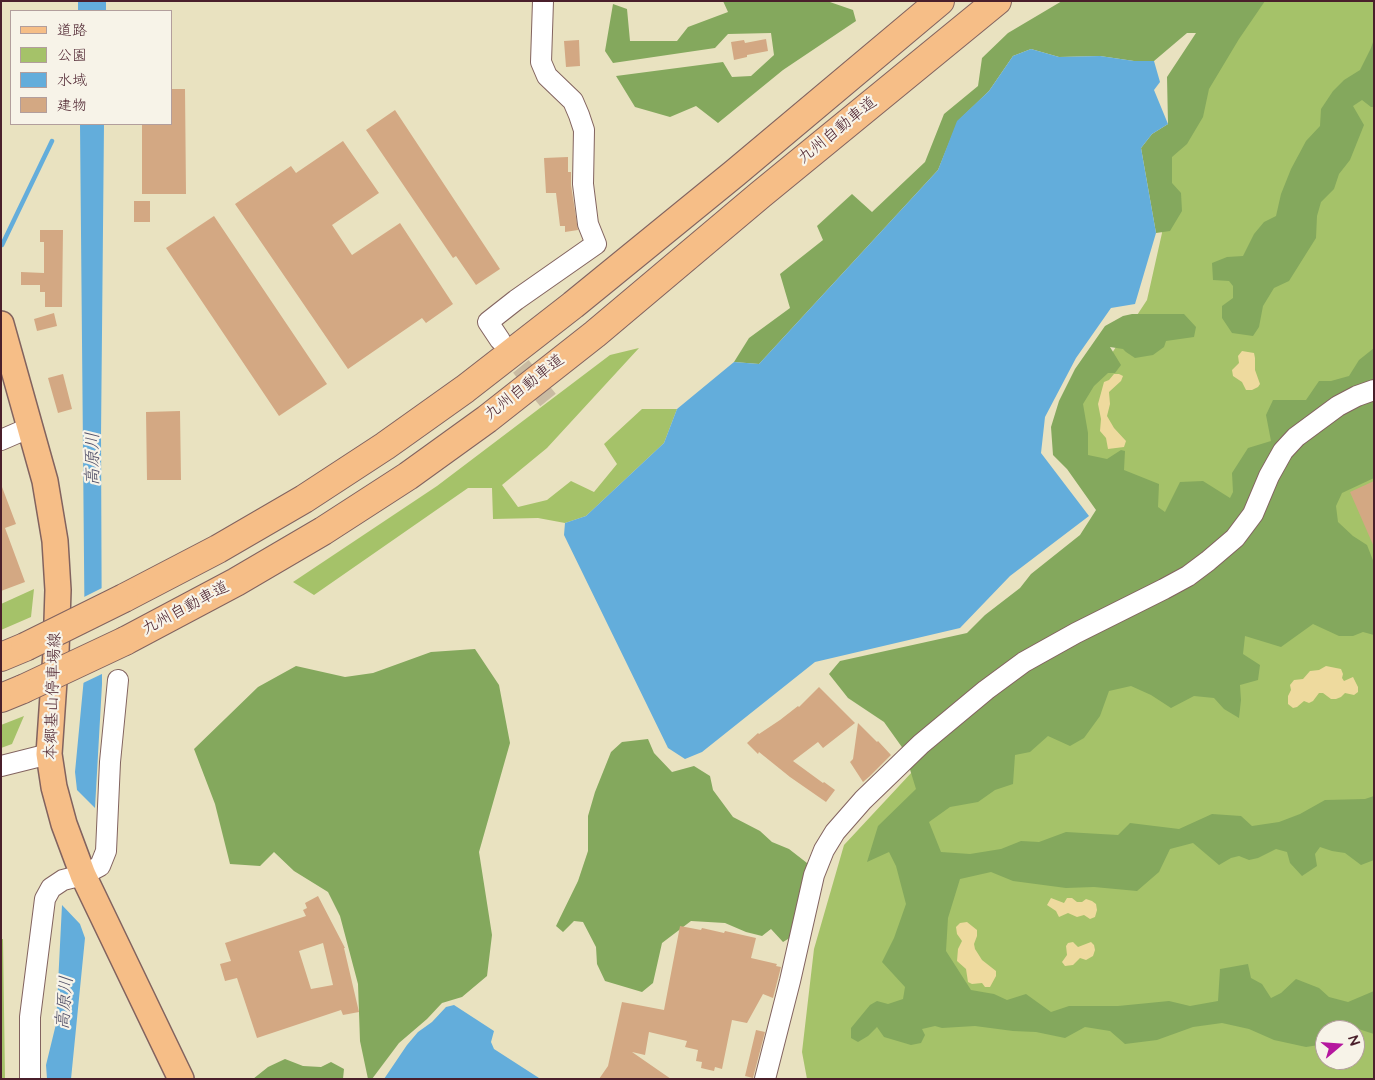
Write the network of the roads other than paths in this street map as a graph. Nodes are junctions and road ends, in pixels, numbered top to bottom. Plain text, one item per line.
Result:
1 (543, 1) edge
2 (940, 1) edge
3 (997, 1) edge
4 (1, 324) edge
5 (500, 340) tunnel mouth
6 (1374, 390) edge
7 (31, 428) junction
8 (1, 440) edge
9 (13, 652) edge
10 (118, 680) dead end
11 (12, 693) edge
12 (48, 754) junction
13 (1, 766) edge
14 (83, 874) junction
15 (30, 1079) edge
16 (181, 1079) edge
17 (765, 1079) edge

1 - 5 street
2 - 9 highway, 九州自動車道, bridge
3 - 11 highway, 九州自動車道, bridge
4 - 7 main road, 本郷基山停車場線
6 - 17 street
7 - 8 street
7 - 12 main road, 本郷基山停車場線
10 - 14 street
12 - 13 street
12 - 14 main road, 本郷基山停車場線
14 - 15 street
14 - 16 main road, 本郷基山停車場線

